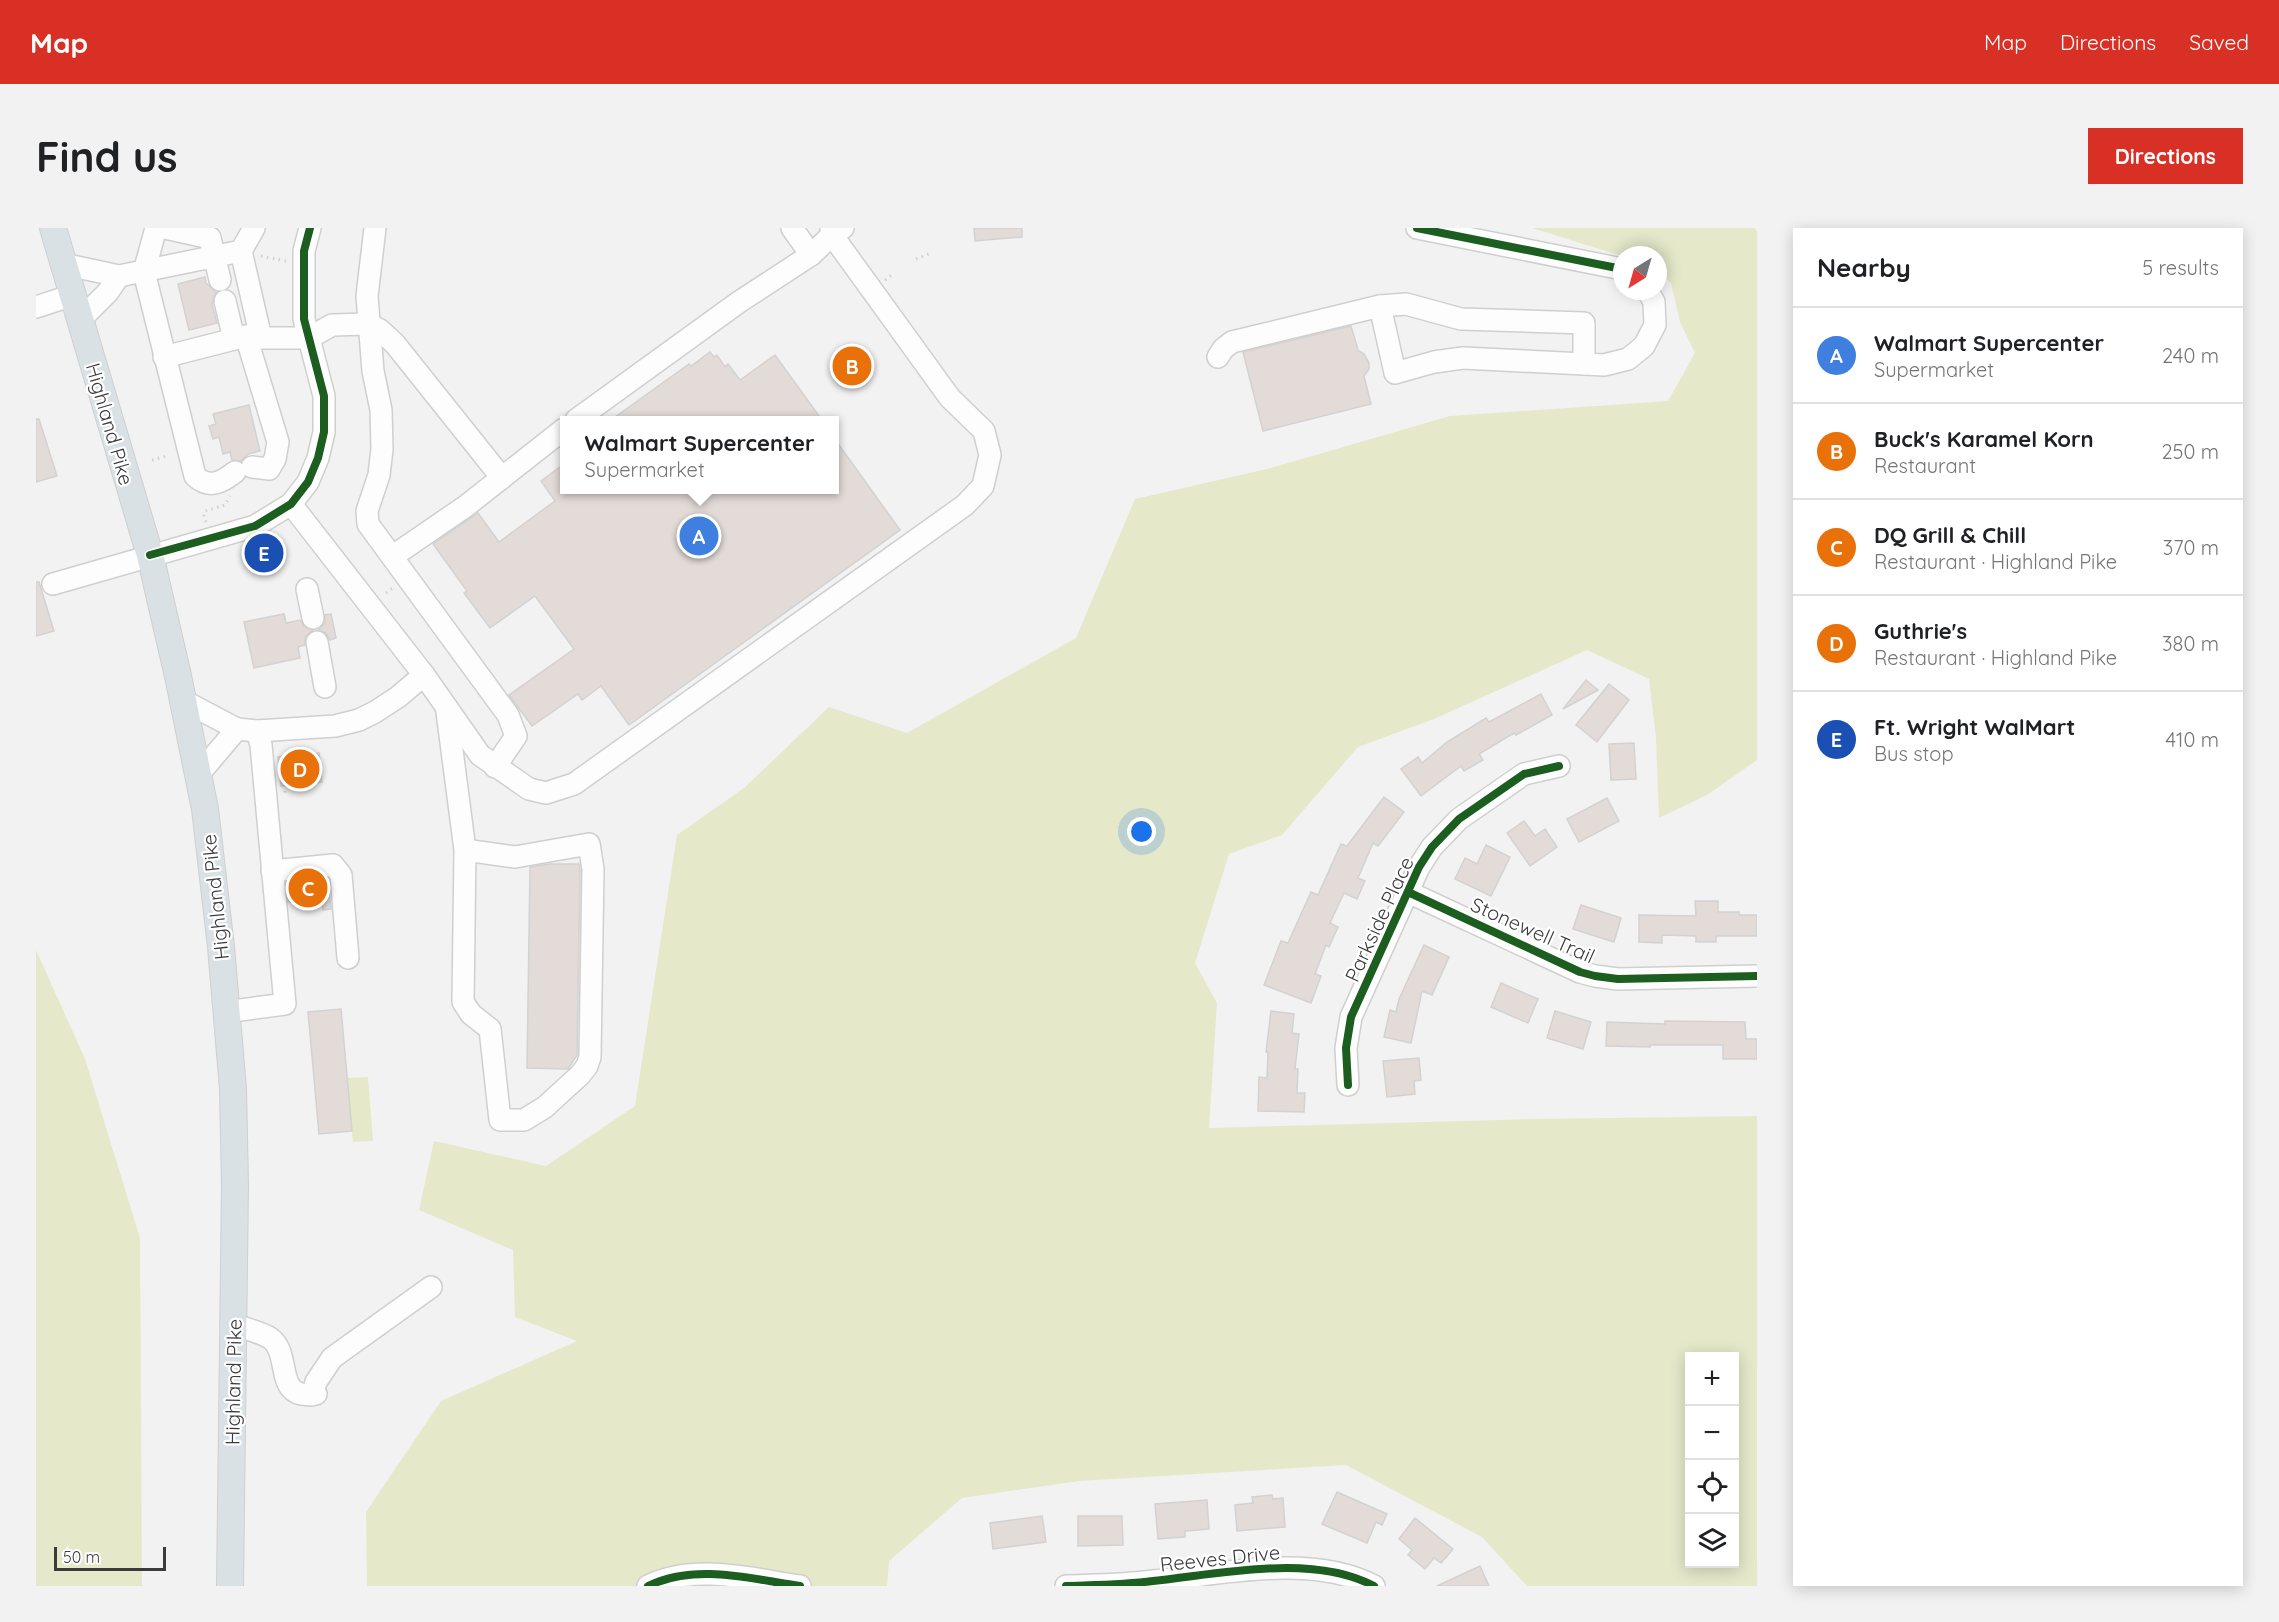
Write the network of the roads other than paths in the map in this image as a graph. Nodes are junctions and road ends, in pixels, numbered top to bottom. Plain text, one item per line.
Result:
1 (52, 228) edge
2 (156, 228) edge
3 (165, 228) edge
4 (254, 228) edge
5 (310, 228) edge
6 (375, 228) edge
7 (792, 228) edge
8 (1417, 228) edge
9 (836, 230) edge
10 (248, 253) junction
11 (811, 255) junction
12 (214, 256) junction
13 (63, 264) junction
14 (1613, 267) edge
15 (144, 272) junction
16 (119, 276) junction
17 (220, 280) dead end
18 (73, 295) junction
19 (1653, 300) edge
20 (225, 301) dead end
21 (1380, 306) junction
22 (36, 307) edge
23 (80, 320) junction
24 (368, 324) junction
25 (247, 338) junction
26 (309, 338) junction
27 (164, 357) junction
28 (1218, 357) dead end
29 (1594, 364) junction
30 (582, 416) edge
31 (560, 432) edge
32 (502, 478) junction
33 (291, 504) junction
34 (150, 555) junction
35 (393, 556) junction
36 (53, 584) dead end
37 (308, 589) dead end
38 (313, 618) dead end
39 (317, 642) dead end
40 (424, 675) junction
41 (325, 687) dead end
42 (182, 700) junction
43 (447, 709) junction
44 (247, 730) junction
45 (1559, 766) dead end
46 (495, 767) junction
47 (198, 775) junction
48 (465, 850) junction
49 (272, 871) junction
50 (1408, 892) junction
51 (348, 958) dead end
52 (1757, 976) edge
53 (226, 1012) junction
54 (1348, 1085) dead end
55 (431, 1287) dead end
56 (234, 1324) junction
57 (230, 1586) edge
58 (648, 1586) edge
59 (800, 1586) edge
60 (1066, 1586) edge
61 (1374, 1586) edge

1 - 13 main road, Highland Pike
2 - 15 street
3 - 12 street
4 - 10 street
5 - 26 street
6 - 24 street
7 - 11 street
8 - 14 street
9 - 11 street
9 - 46 street
10 - 12 street
10 - 25 street
11 - 30 street
12 - 15 street
12 - 17 street
13 - 16 street
13 - 18 main road, Highland Pike
15 - 16 street
15 - 27 street
16 - 23 street
18 - 22 street
18 - 23 main road, Highland Pike
19 - 29 street
20 - 25 street
21 - 28 street
21 - 29 street
21 - 29 street
23 - 34 main road, Highland Pike
24 - 26 street
24 - 32 street
24 - 35 street
25 - 26 street
25 - 27 street
25 - 27 street
26 - 33 street
31 - 32 street
32 - 35 street
33 - 34 street
33 - 40 street
34 - 36 street
34 - 42 main road, Highland Pike
35 - 46 street
37 - 38 street
39 - 41 street
40 - 43 street
40 - 44 street
42 - 44 street
42 - 47 main road, Highland Pike
43 - 46 street
43 - 48 street
44 - 47 street
44 - 49 street
45 - 50 street, Parkside Place
47 - 53 main road, Highland Pike
48 - 48 street
49 - 51 street
49 - 53 street
50 - 52 street, Stonewell Trail
50 - 54 street, Parkside Place
53 - 56 main road, Highland Pike
55 - 56 street
56 - 57 main road, Highland Pike
58 - 59 street
60 - 61 street, Reeves Drive

